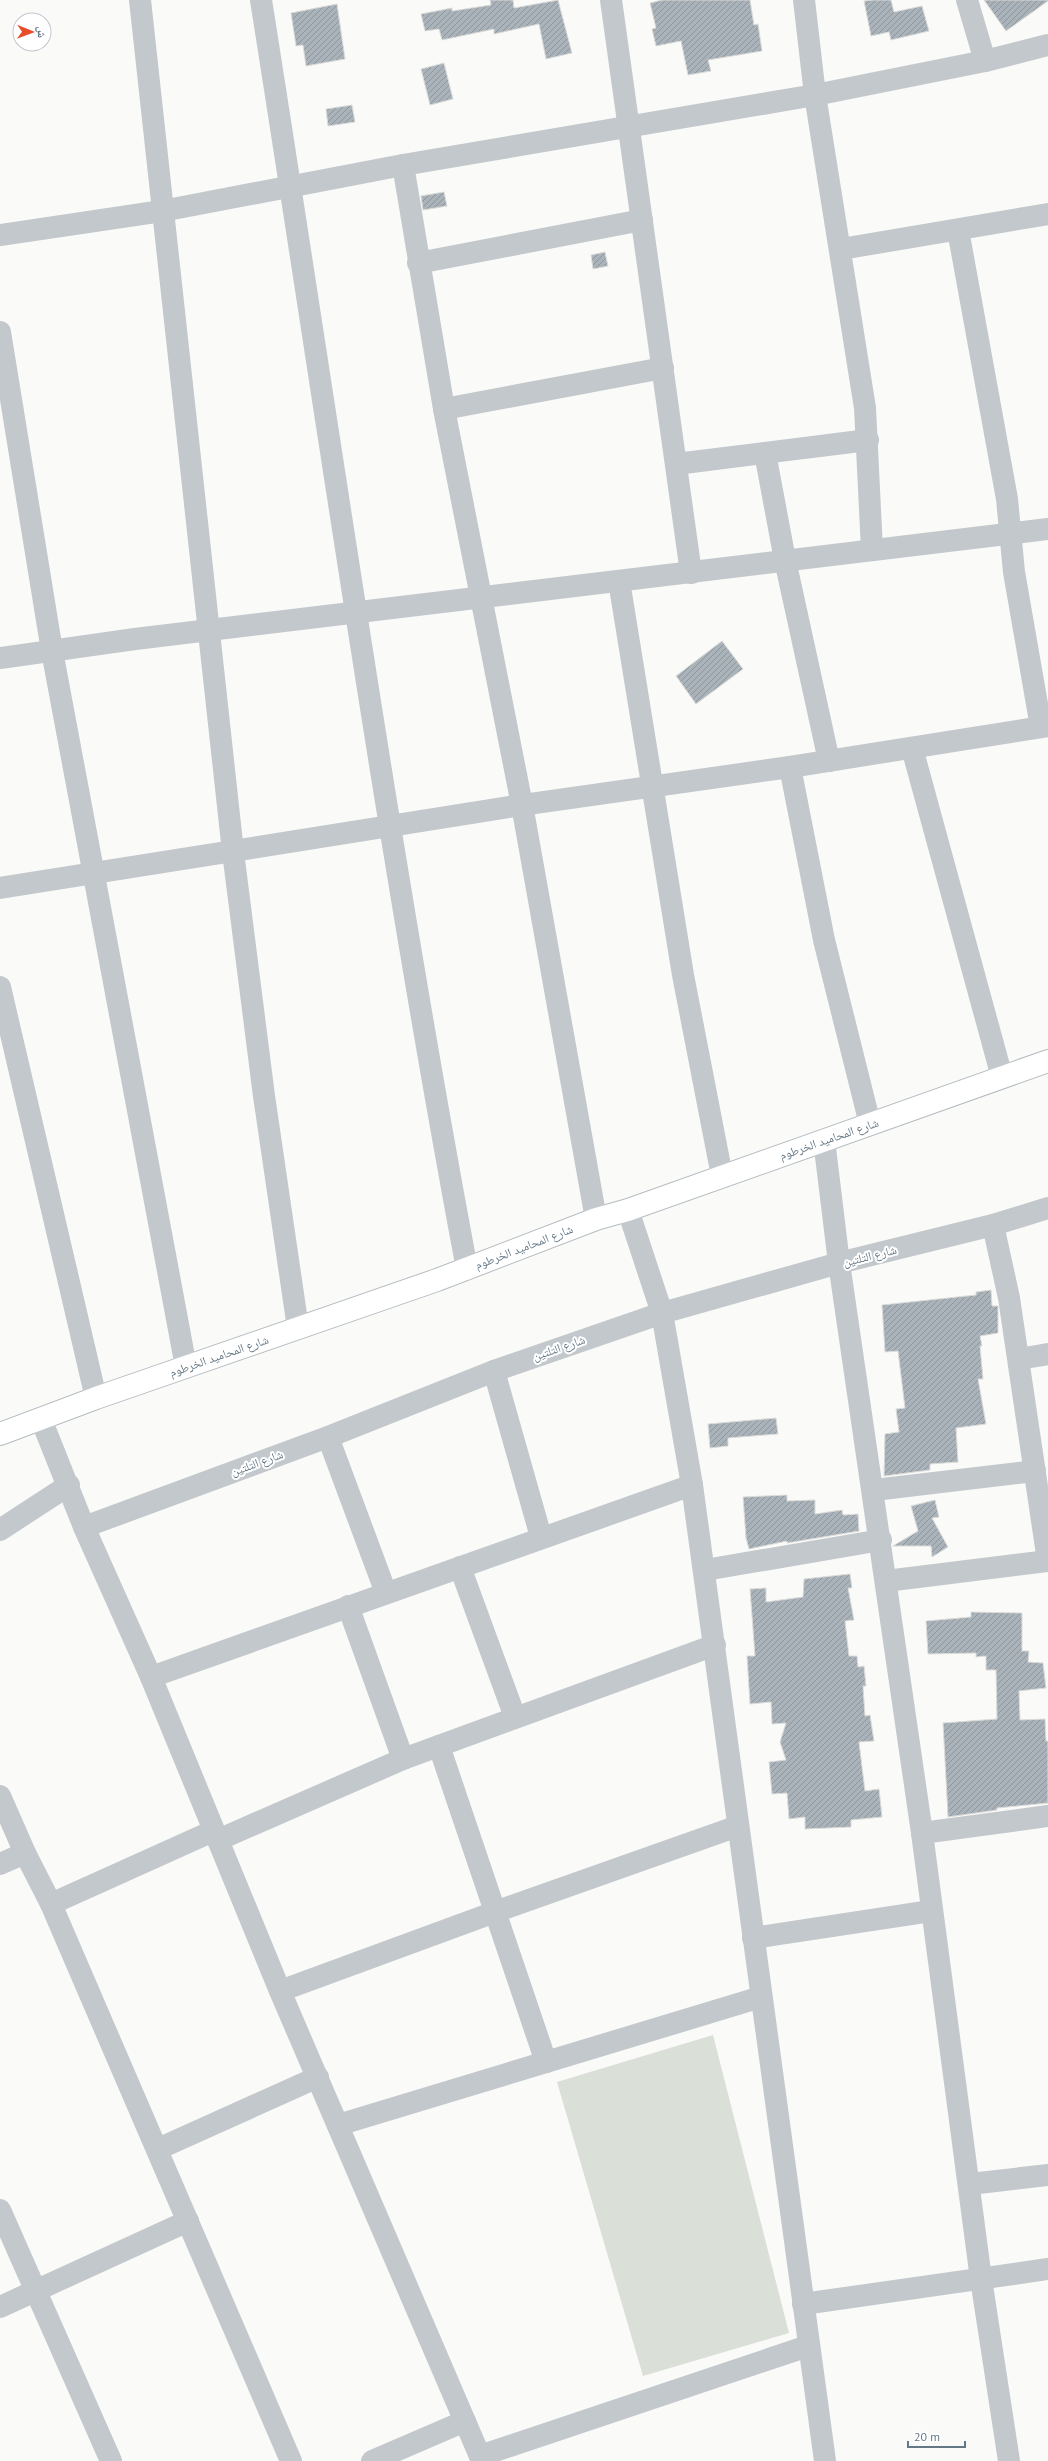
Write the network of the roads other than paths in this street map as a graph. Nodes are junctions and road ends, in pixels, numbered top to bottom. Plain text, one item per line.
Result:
1 (140, 0) edge
2 (261, 0) edge
3 (611, 0) edge
4 (804, 0) edge
5 (967, 0) edge
6 (1048, 45) edge
7 (985, 61) junction
8 (815, 95) junction
9 (630, 126) junction
10 (403, 165) junction
11 (290, 186) junction
12 (162, 211) junction
13 (1048, 214) edge
14 (642, 220) junction
15 (958, 230) junction
16 (0, 234) edge
17 (840, 249) junction
18 (418, 263) junction
19 (0, 332) edge
20 (663, 368) junction
21 (444, 409) junction
22 (868, 440) junction
23 (765, 453) junction
24 (676, 464) junction
25 (1048, 529) edge
26 (1009, 533) junction
27 (872, 550) junction
28 (785, 560) junction
29 (691, 573) junction
30 (619, 581) junction
31 (481, 598) junction
32 (356, 613) junction
33 (209, 630) junction
34 (52, 651) junction
35 (0, 658) edge
36 (1045, 727) edge
37 (912, 748) junction
38 (829, 761) junction
39 (790, 767) junction
40 (654, 786) junction
41 (522, 805) junction
42 (389, 827) junction
43 (233, 852) junction
44 (94, 874) junction
45 (0, 888) edge
46 (0, 987) edge
47 (1048, 1061) edge
48 (1002, 1078) junction
49 (870, 1124) junction
50 (824, 1140) junction
51 (722, 1176) junction
52 (1048, 1208) edge
53 (628, 1210) junction
54 (596, 1219) junction
55 (993, 1226) junction
56 (839, 1263) junction
57 (467, 1269) junction
58 (662, 1313) junction
59 (298, 1328) junction
60 (1048, 1354) edge
61 (1019, 1359) junction
62 (186, 1367) junction
63 (494, 1370) junction
64 (96, 1398) junction
65 (41, 1419) junction
66 (0, 1434) edge
67 (328, 1437) junction
68 (1035, 1471) junction
69 (68, 1485) junction
70 (692, 1485) junction
71 (874, 1490) junction
72 (84, 1527) junction
73 (0, 1530) edge
74 (541, 1537) junction
75 (881, 1540) junction
76 (1048, 1561) edge
77 (460, 1567) junction
78 (705, 1570) junction
79 (886, 1581) junction
80 (386, 1593) junction
81 (348, 1606) junction
82 (715, 1646) junction
83 (151, 1677) junction
84 (515, 1718) junction
85 (440, 1746) junction
86 (403, 1759) junction
87 (0, 1796) edge
88 (1048, 1816) edge
89 (738, 1826) junction
90 (922, 1833) junction
91 (216, 1836) junction
92 (25, 1853) junction
93 (0, 1864) edge
94 (51, 1904) junction
95 (931, 1910) junction
96 (495, 1912) junction
97 (753, 1938) junction
98 (280, 1991) junction
99 (761, 1997) junction
100 (546, 2062) junction
101 (318, 2077) junction
102 (338, 2125) junction
103 (158, 2149) junction
104 (1048, 2175) edge
105 (970, 2184) junction
106 (0, 2210) edge
107 (188, 2221) junction
108 (1048, 2269) edge
109 (981, 2279) junction
110 (36, 2291) junction
111 (803, 2304) junction
112 (0, 2307) edge
113 (808, 2346) junction
114 (465, 2422) junction
115 (481, 2458) edge
116 (111, 2461) edge
117 (290, 2461) edge
118 (372, 2461) edge
119 (825, 2461) edge
120 (1009, 2461) edge

1 - 12 street
2 - 11 street
3 - 9 street
4 - 8 street
5 - 7 street
6 - 7 street
7 - 8 street
8 - 9 street
8 - 17 street
9 - 10 street
9 - 14 street
10 - 11 street
10 - 18 street
11 - 12 street
11 - 32 street
12 - 16 street
12 - 33 street
13 - 15 street
14 - 18 street
14 - 20 street
15 - 17 street
15 - 26 street
17 - 22 street
18 - 21 street
19 - 34 street
20 - 21 street
20 - 24 street
21 - 31 street
22 - 23 street
22 - 27 street
23 - 24 street
23 - 28 street
24 - 29 street
25 - 26 street
26 - 27 street
26 - 36 street
27 - 28 street
28 - 29 street
28 - 38 street
29 - 30 street
30 - 31 street
30 - 40 street
31 - 32 street
31 - 41 street
32 - 33 street
32 - 42 street
33 - 34 street
33 - 43 street
34 - 35 street
34 - 44 street
36 - 37 street
37 - 38 street
37 - 48 street
38 - 39 street
39 - 40 street
39 - 49 street
40 - 41 street
40 - 51 street
41 - 42 street
41 - 54 street
42 - 43 street
42 - 57 street
43 - 44 street
43 - 59 street
44 - 45 street
44 - 62 street
46 - 64 street
47 - 48 street, شارع المحاميد الخرطوم
48 - 49 street, شارع المحاميد الخرطوم
49 - 50 street, شارع المحاميد الخرطوم
50 - 51 street, شارع المحاميد الخرطوم
50 - 56 street
51 - 53 street, شارع المحاميد الخرطوم
52 - 55 street, شارع التلتين
53 - 54 street, شارع المحاميد الخرطوم
53 - 58 street
54 - 57 street, شارع المحاميد الخرطوم
55 - 56 street, شارع التلتين
55 - 61 street
56 - 58 street, شارع التلتين
56 - 71 street
57 - 59 street, شارع المحاميد الخرطوم
58 - 63 street, شارع التلتين
58 - 70 street
59 - 62 street, شارع المحاميد الخرطوم
60 - 61 street
61 - 68 street
62 - 64 street, شارع المحاميد الخرطوم
63 - 67 street, شارع التلتين
63 - 74 street
64 - 65 street, شارع المحاميد الخرطوم
65 - 66 street, شارع المحاميد الخرطوم
65 - 69 street
67 - 72 street, شارع التلتين
67 - 80 street
68 - 71 street
68 - 76 street
69 - 72 street
69 - 73 street
70 - 74 street
70 - 78 street
71 - 75 street
72 - 83 street
74 - 77 street
75 - 78 street
75 - 79 street
76 - 79 street
77 - 80 street
77 - 84 street
78 - 82 street
79 - 90 street
80 - 81 street
81 - 83 street
81 - 86 street
82 - 84 street
82 - 89 street
83 - 91 street
84 - 85 street
85 - 86 street
85 - 96 street
86 - 91 street
87 - 92 street
88 - 90 street
89 - 96 street
89 - 97 street
90 - 95 street
91 - 94 street
91 - 98 street
92 - 93 street
92 - 94 street
94 - 103 street
95 - 97 street
95 - 105 street
96 - 98 street
96 - 100 street
97 - 99 street
98 - 101 street
99 - 100 street
99 - 111 street
100 - 102 street
101 - 102 street
101 - 103 street
102 - 114 street
103 - 107 street
104 - 105 street
105 - 109 street
106 - 110 street
107 - 110 street
107 - 117 street
108 - 109 street
109 - 111 street
109 - 120 street
110 - 112 street
110 - 116 street
111 - 113 street
113 - 115 street
113 - 119 street
114 - 115 street
114 - 118 street

